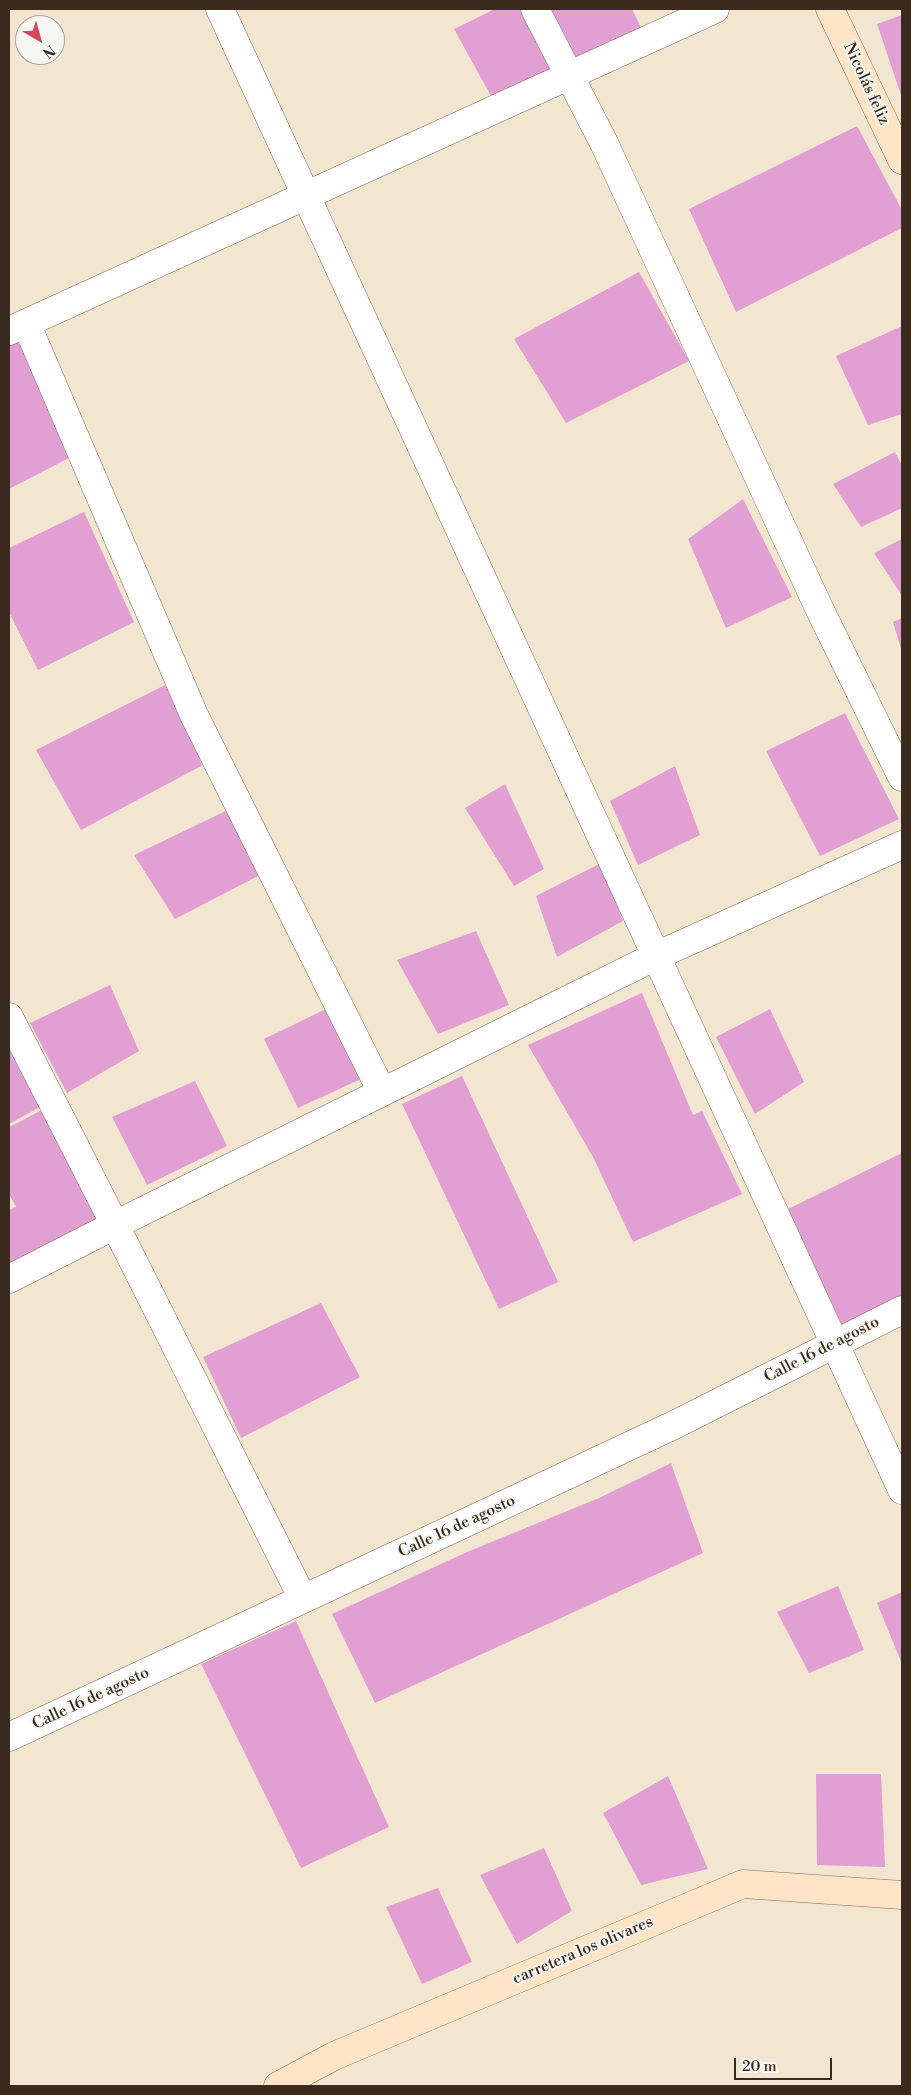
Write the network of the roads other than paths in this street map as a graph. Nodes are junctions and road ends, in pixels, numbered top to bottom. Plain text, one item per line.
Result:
1 (220, 9) edge
2 (535, 9) edge
3 (715, 9) edge
4 (830, 9) edge
5 (569, 75) junction
6 (902, 160) edge
7 (305, 196) junction
8 (18, 327) edge
9 (902, 777) edge
10 (902, 845) edge
11 (656, 956) junction
12 (9, 1017) edge
13 (382, 1092) junction
14 (115, 1225) junction
15 (9, 1279) edge
16 (902, 1310) edge
17 (834, 1344) junction
18 (902, 1490) edge
19 (303, 1599) junction
20 (9, 1737) edge
21 (902, 1895) edge
22 (278, 2086) edge

1 - 7 street
2 - 5 street
3 - 5 street
4 - 6 main road, Nicolás feliz
5 - 7 street
5 - 9 street
7 - 8 street
7 - 11 street
8 - 13 street
10 - 11 street
11 - 13 street
11 - 17 street
12 - 14 street
13 - 14 street
14 - 15 street
14 - 19 street
16 - 17 street, Calle 16 de agosto
17 - 18 street
17 - 19 street, Calle 16 de agosto
19 - 20 street, Calle 16 de agosto
21 - 22 main road, carretera los olivares

